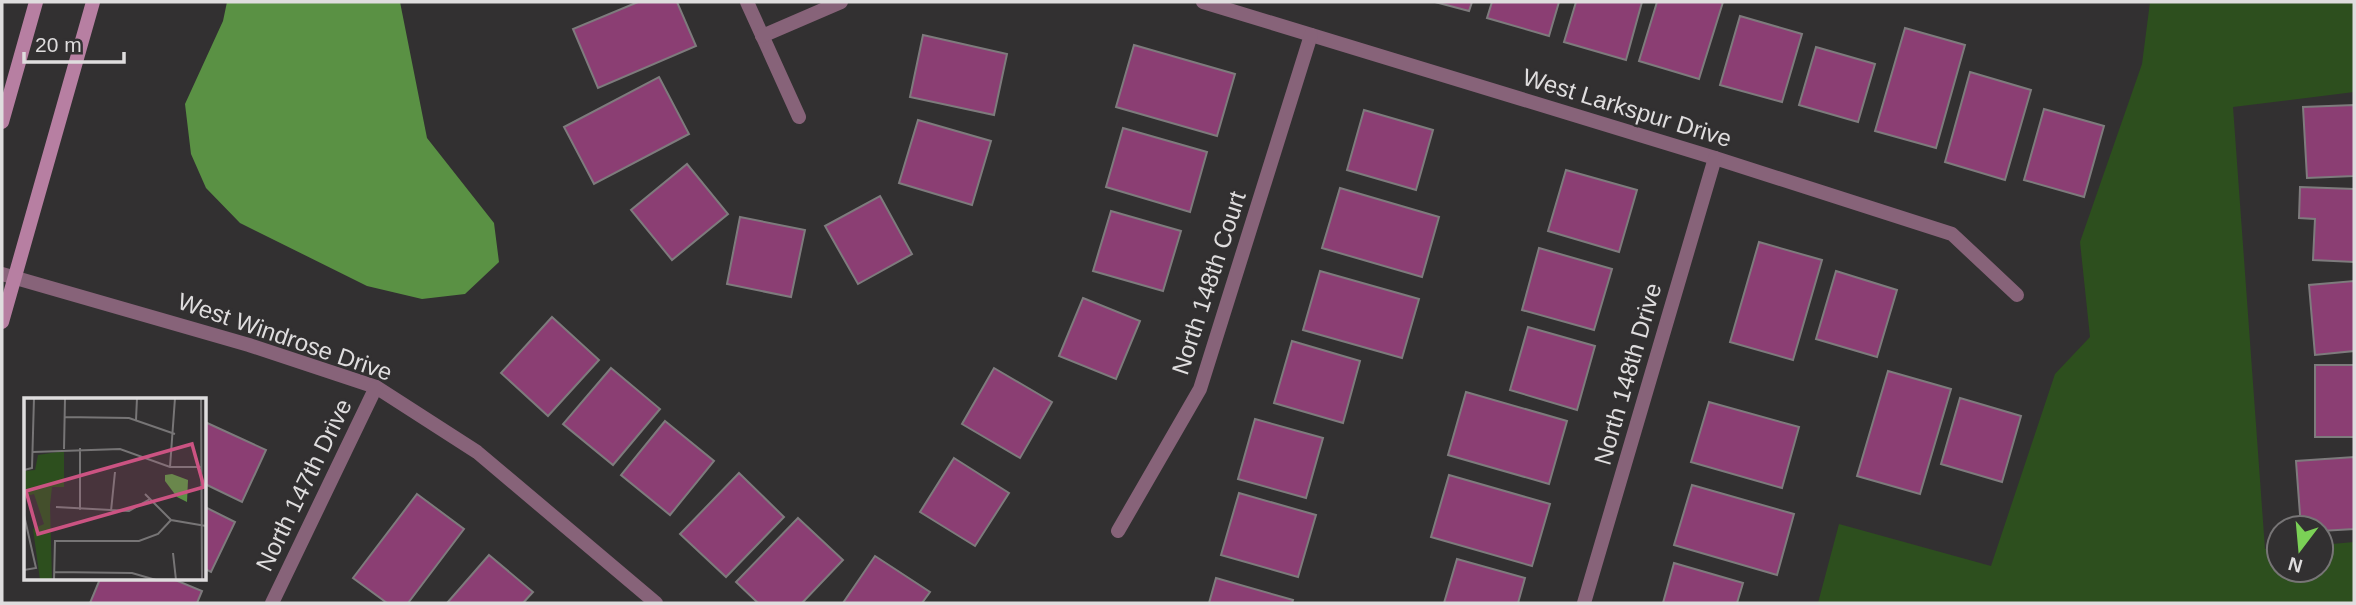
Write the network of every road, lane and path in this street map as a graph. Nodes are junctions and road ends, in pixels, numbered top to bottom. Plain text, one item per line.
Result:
1 (36, 2) edge
2 (93, 2) edge
3 (747, 2) edge
4 (841, 2) edge
5 (1203, 2) edge
6 (762, 36) junction
7 (1311, 36) junction
8 (799, 117) dead end
9 (2, 122) edge
10 (1715, 158) junction
11 (8, 276) edge
12 (2017, 295) dead end
13 (2, 322) edge
14 (376, 387) junction
15 (1118, 531) dead end
16 (272, 603) edge
17 (656, 603) edge
18 (1584, 603) edge

1 - 9 main road
2 - 11 main road
3 - 6 street
4 - 6 street
5 - 7 street, West Larkspur Drive
6 - 8 street
7 - 10 street, West Larkspur Drive
7 - 15 street, North 148th Court
10 - 12 street, West Larkspur Drive
10 - 18 street, North 148th Drive
11 - 13 main road
11 - 14 street, West Windrose Drive
14 - 16 street, North 147th Drive
14 - 17 street, West Windrose Drive

